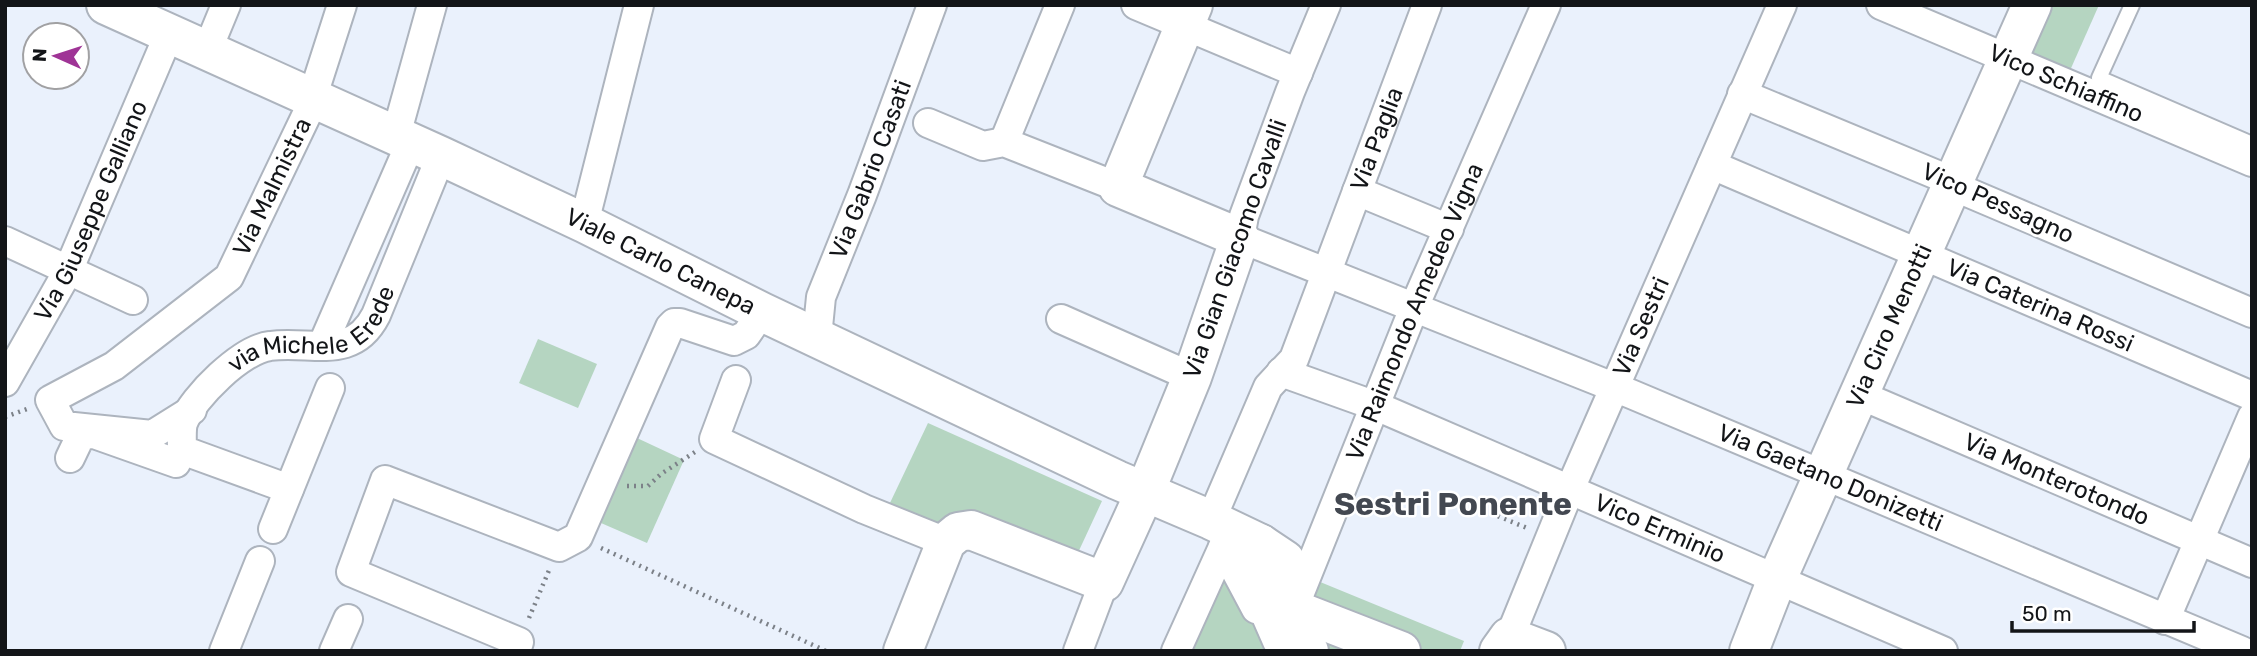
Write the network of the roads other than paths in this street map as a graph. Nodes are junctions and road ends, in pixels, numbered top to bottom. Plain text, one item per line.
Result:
1 (107, 5) edge
2 (226, 5) edge
3 (432, 5) edge
4 (639, 5) edge
5 (932, 5) edge
6 (1060, 5) edge
7 (1136, 5) edge
8 (1326, 5) edge
9 (1427, 5) edge
10 (1546, 5) edge
11 (1782, 5) edge
12 (1881, 5) edge
13 (2032, 5) edge
14 (2132, 5) edge
15 (333, 8) edge
16 (1189, 15) edge
17 (169, 34) junction
18 (207, 51) junction
19 (2008, 58) junction
20 (1298, 73) junction
21 (1742, 94) junction
22 (313, 98) junction
23 (928, 123) dead end
24 (1004, 142) junction
25 (416, 144) junction
26 (2252, 144) edge
27 (2252, 162) edge
28 (1712, 164) junction
29 (1954, 182) junction
30 (1118, 187) junction
31 (1357, 191) junction
32 (584, 223) junction
33 (1449, 229) junction
34 (1240, 238) junction
35 (5, 241) edge
36 (1922, 254) junction
37 (68, 271) junction
38 (1326, 272) junction
39 (133, 300) dead end
40 (1415, 307) junction
41 (762, 312) junction
42 (2252, 313) edge
43 (1060, 319) dead end
44 (817, 337) junction
45 (322, 346) junction
46 (1192, 377) junction
47 (1275, 379) junction
48 (736, 380) dead end
49 (5, 382) edge
50 (330, 388) dead end
51 (1613, 388) junction
52 (1860, 395) junction
53 (2252, 396) edge
54 (50, 400) joint
55 (1376, 406) junction
56 (192, 410) junction
57 (2252, 417) edge
58 (182, 450) junction
59 (69, 458) dead end
60 (1824, 474) junction
61 (289, 489) junction
62 (1570, 489) junction
63 (1144, 492) junction
64 (273, 528) dead end
65 (1217, 533) junction
66 (2199, 540) junction
67 (946, 542) junction
68 (260, 561) dead end
69 (2252, 563) edge
70 (1777, 579) junction
71 (1104, 582) junction
72 (348, 619) dead end
73 (2165, 620) junction
74 (1288, 637) edge
75 (517, 646) edge
76 (1504, 646) edge
77 (224, 651) edge
78 (334, 651) edge
79 (902, 651) edge
80 (1077, 651) edge
81 (1175, 651) edge
82 (1401, 651) edge
83 (1546, 651) edge
84 (1749, 651) edge
85 (1943, 651) edge
86 (2242, 651) edge

1 - 17 street, Viale Carlo Canepa
2 - 18 street
3 - 25 street
4 - 32 street
5 - 44 street, Via Gabrio Casati
6 - 24 street
7 - 16 street
8 - 20 street, Via Gian Giacomo Cavalli
9 - 31 street, Via Paglia
10 - 33 street, Via Raimondo Amedeo Vigna
11 - 21 street, Via Sestri
12 - 19 street, Vico Schiaffino
13 - 19 street, Via Ciro Menotti
14 - 26 lane
15 - 22 street, Via Malmistra
16 - 20 street
16 - 30 street
17 - 18 street, Viale Carlo Canepa
17 - 37 street, Via Giuseppe Galliano
18 - 22 street, Viale Carlo Canepa
19 - 27 street, Vico Schiaffino
19 - 29 street, Via Ciro Menotti
20 - 34 street, Via Gian Giacomo Cavalli
21 - 28 street, Via Sestri
21 - 29 street, Vico Pessagno
22 - 25 street, Viale Carlo Canepa
22 - 54 street, Via Malmistra
23 - 24 street
24 - 30 street
25 - 32 street, Viale Carlo Canepa
25 - 45 street
25 - 45 street, via Michele Erede
28 - 36 street, Via Caterina Rossi
28 - 51 street, Via Sestri
29 - 36 street, Via Ciro Menotti
29 - 42 street, Vico Pessagno
30 - 34 street
31 - 33 street
31 - 38 street, Via Paglia
32 - 41 street, Viale Carlo Canepa
33 - 40 street, Via Raimondo Amedeo Vigna
34 - 38 street
34 - 46 street, Via Gian Giacomo Cavalli
35 - 37 street
36 - 52 street, Via Ciro Menotti
36 - 53 street, Via Caterina Rossi
37 - 39 street
37 - 49 street, Via Giuseppe Galliano
38 - 40 street, Via Gaetano Donizetti
38 - 47 street, Via Paglia
40 - 51 street, Via Gaetano Donizetti
40 - 55 street, Via Raimondo Amedeo Vigna
41 - 44 street, Viale Carlo Canepa
41 - 75 street
43 - 46 street
44 - 63 street, Viale Carlo Canepa
45 - 56 street, via Michele Erede
46 - 63 street, Via Gian Giacomo Cavalli
47 - 55 street, Vico Erminio
47 - 65 street
48 - 67 street
50 - 61 street
51 - 60 street, Via Gaetano Donizetti
51 - 62 street, Via Sestri
52 - 60 street, Via Ciro Menotti
52 - 66 street, Via Monterotondo
54 - 56 street, via Michele Erede
55 - 62 street, Vico Erminio
55 - 74 street, Via Raimondo Amedeo Vigna
56 - 58 street, via Michele Erede
57 - 66 street
58 - 59 street
58 - 61 street
60 - 70 street, Via Ciro Menotti
60 - 73 street, Via Gaetano Donizetti
61 - 64 street
62 - 70 street, Vico Erminio
62 - 76 street, Via Sestri
63 - 65 street, Viale Carlo Canepa
63 - 71 street, Via Gian Giacomo Cavalli
65 - 74 street
65 - 74 street, Viale Carlo Canepa
65 - 81 street
66 - 69 street, Via Monterotondo
66 - 73 street
67 - 71 street
67 - 79 street
68 - 77 street
70 - 84 street, Via Ciro Menotti
70 - 85 street, Vico Erminio
71 - 80 street
72 - 78 street
73 - 86 street, Via Gaetano Donizetti
74 - 82 street
76 - 83 street

